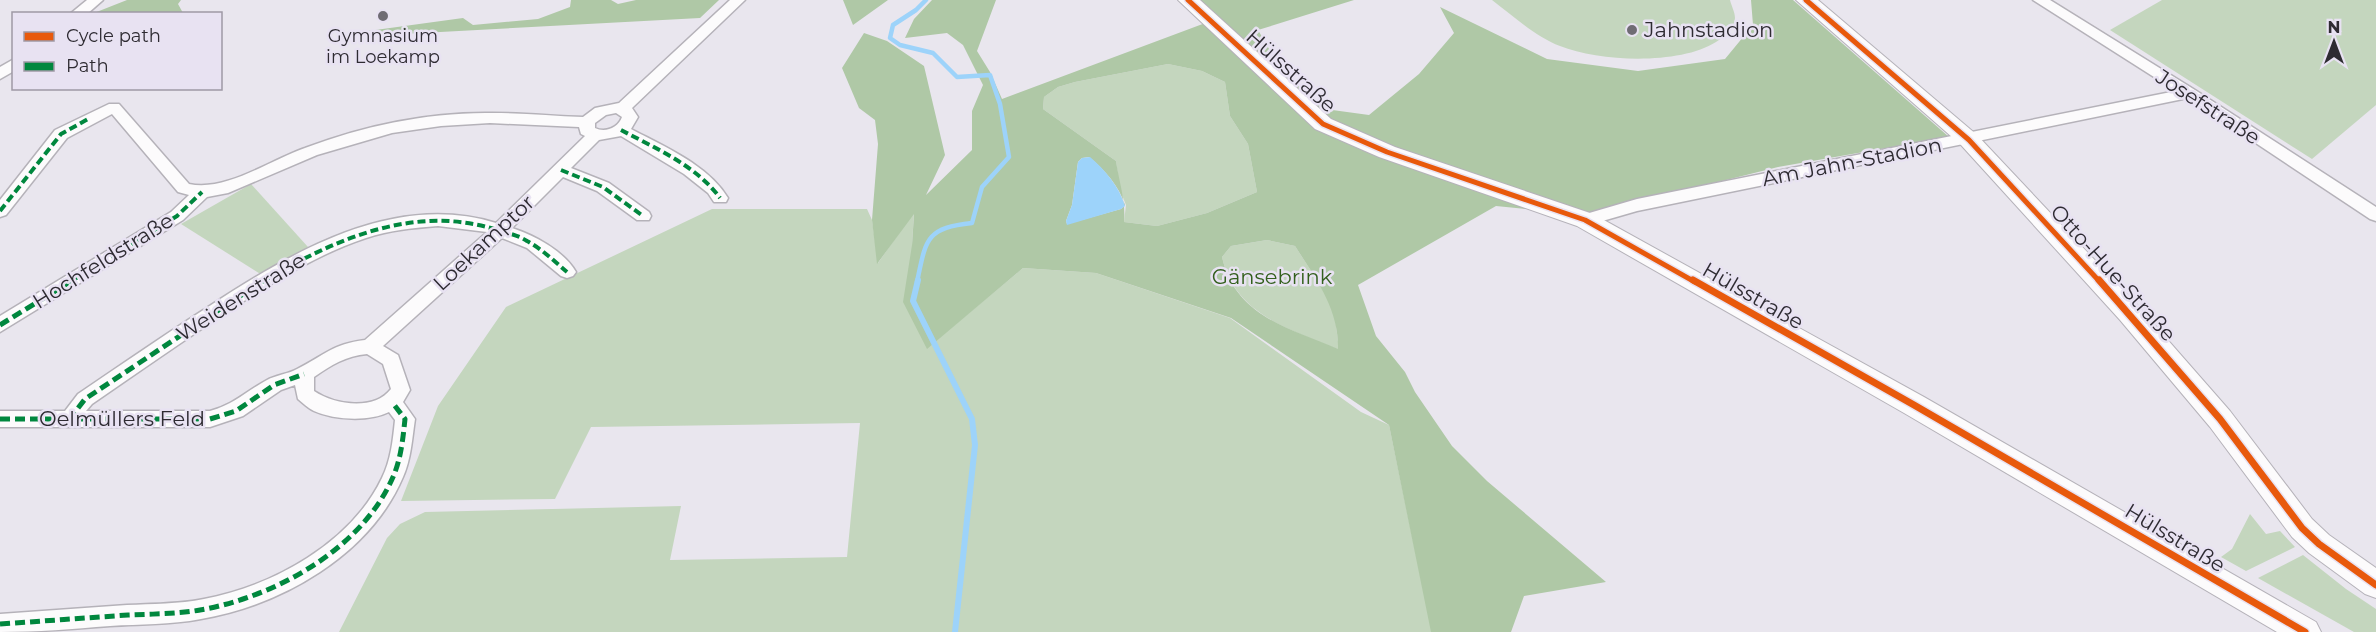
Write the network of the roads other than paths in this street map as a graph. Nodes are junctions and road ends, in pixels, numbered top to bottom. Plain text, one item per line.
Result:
1 (96, 0) edge
2 (738, 0) edge
3 (1188, 0) edge
4 (1806, 0) edge
5 (2040, 0) edge
6 (80, 12) edge
7 (12, 65) edge
8 (0, 74) edge
9 (2190, 93) junction
10 (622, 109) junction
11 (591, 128) junction
12 (621, 130) junction
13 (1969, 140) junction
14 (561, 170) junction
15 (202, 192) junction
16 (720, 198) dead end
17 (0, 211) edge
18 (2376, 215) edge
19 (643, 216) dead end
20 (1585, 220) junction
21 (499, 231) junction
22 (567, 272) dead end
23 (0, 325) edge
24 (370, 347) junction
25 (304, 374) junction
26 (392, 402) junction
27 (0, 419) edge
28 (69, 420) junction
29 (2376, 585) edge
30 (0, 624) edge
31 (2305, 632) edge

1 - 6 street
2 - 10 street
3 - 20 main road, Hülsstraße
4 - 13 main road, Otto-Hue-Straße
5 - 9 street, Josefstraße
7 - 8 street
9 - 13 street, Am Jahn-Stadion
9 - 18 street, Josefstraße
10 - 11 street, Loekamptor
10 - 12 street
11 - 12 street
11 - 14 street, Loekamptor
11 - 15 street
12 - 16 street
13 - 20 street, Am Jahn-Stadion
13 - 29 main road, Otto-Hue-Straße
14 - 19 street
14 - 21 street, Loekamptor
15 - 17 street, Hochfeldstraße
15 - 23 street, Hochfeldstraße
20 - 31 main road, Hülsstraße
21 - 22 street, Weidenstraße
21 - 24 street, Loekamptor
21 - 28 street, Weidenstraße
24 - 25 street
24 - 26 street
25 - 26 street
25 - 28 street, Oelmüllers Feld
26 - 30 street
27 - 28 street, Oelmüllers Feld

